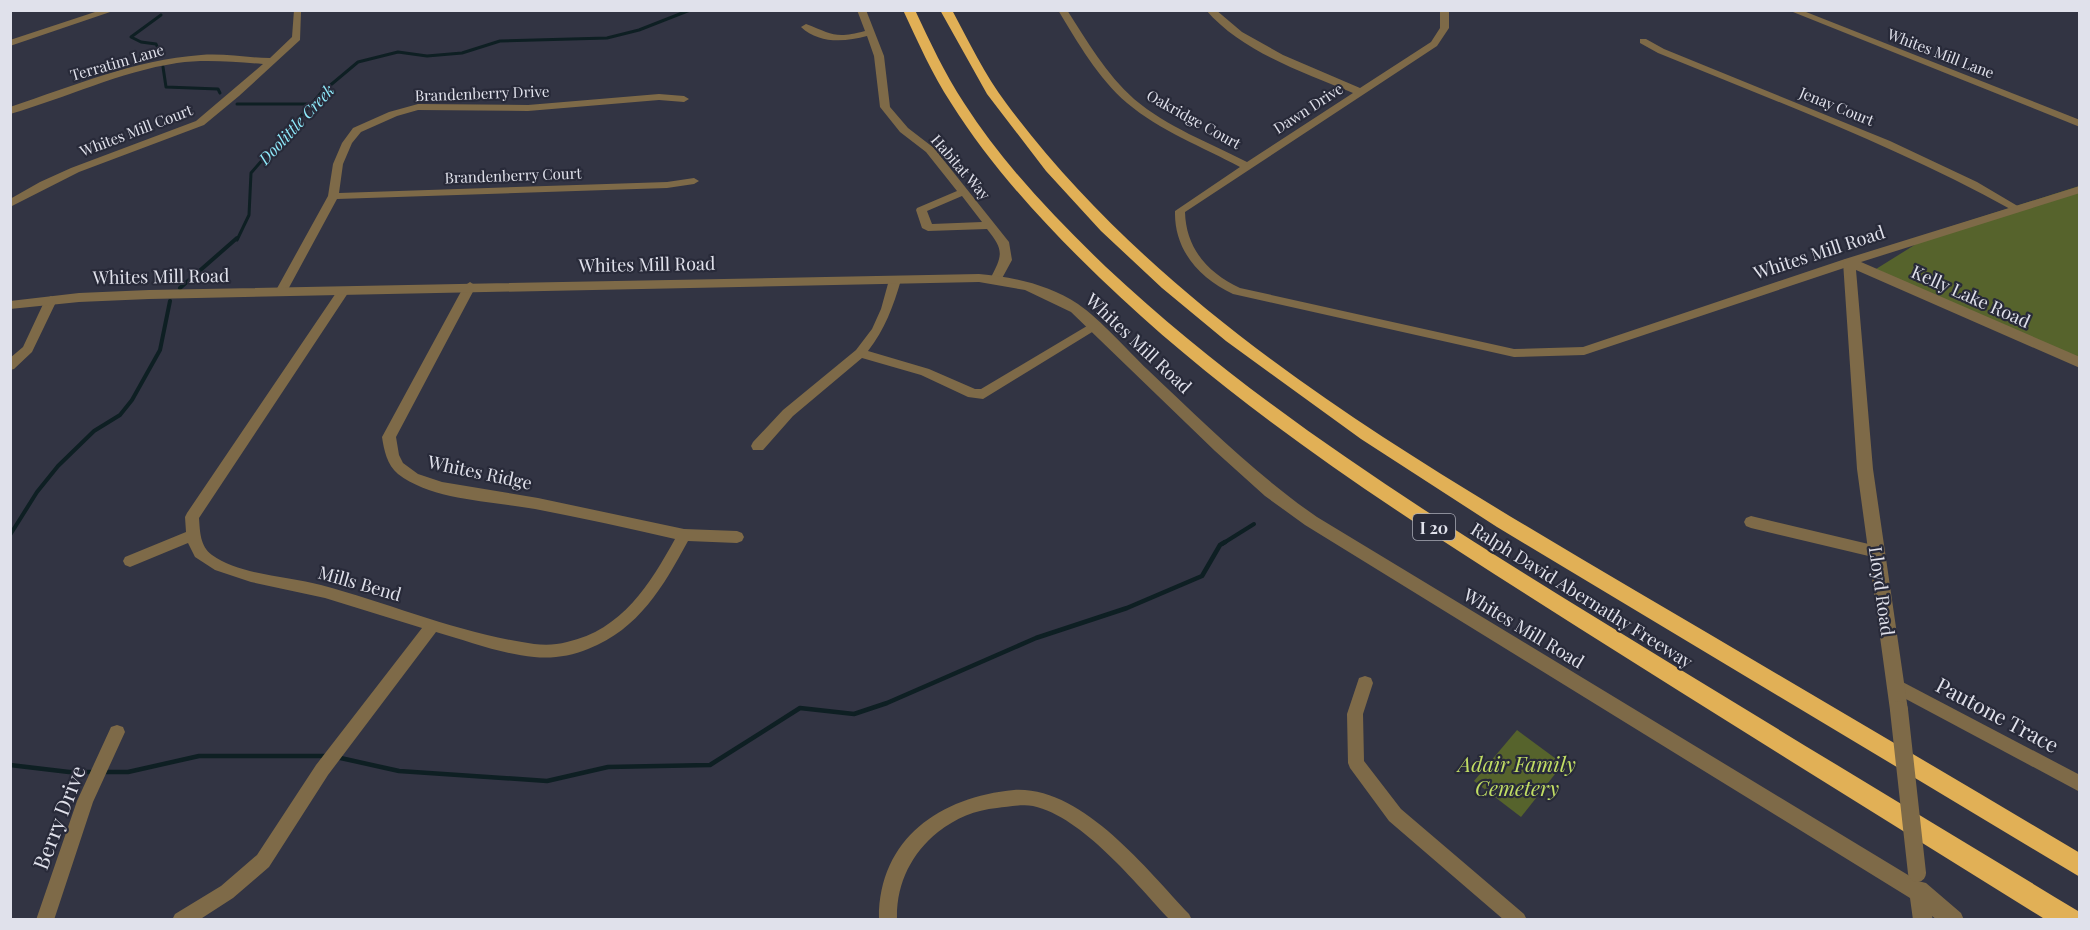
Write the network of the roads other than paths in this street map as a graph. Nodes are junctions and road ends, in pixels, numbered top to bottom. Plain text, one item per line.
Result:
1 (112, 10) edge
2 (861, 10) edge
3 (909, 10) edge
4 (946, 10) edge
5 (1062, 10) edge
6 (1210, 10) edge
7 (1444, 10) edge
8 (1792, 10) edge
9 (297, 12) dead end
10 (806, 27) dead end
11 (870, 32) junction
12 (1643, 41) dead end
13 (10, 43) edge
14 (270, 61) junction
15 (1360, 92) junction
16 (684, 99) dead end
17 (10, 111) edge
18 (2079, 124) edge
19 (1247, 166) junction
20 (694, 181) dead end
21 (2079, 189) edge
22 (963, 192) junction
23 (333, 196) junction
24 (10, 204) edge
25 (2016, 208) junction
26 (991, 225) junction
27 (1180, 226) joint
28 (1849, 262) junction
29 (996, 279) junction
30 (895, 280) junction
31 (470, 286) junction
32 (344, 290) junction
33 (281, 292) junction
34 (51, 300) junction
35 (10, 305) edge
36 (1096, 326) junction
37 (860, 353) junction
38 (2079, 363) edge
39 (10, 366) edge
40 (758, 446) dead end
41 (1750, 522) dead end
42 (193, 535) junction
43 (684, 535) junction
44 (737, 537) dead end
45 (1877, 552) junction
46 (130, 561) dead end
47 (433, 625) junction
48 (1365, 683) dead end
49 (1895, 685) junction
50 (117, 732) dead end
51 (2079, 784) edge
52 (2079, 866) edge
53 (1918, 883) junction
54 (45, 920) edge
55 (181, 920) edge
56 (888, 920) edge
57 (1183, 920) edge
58 (1518, 920) edge
59 (1923, 920) edge
60 (1954, 920) edge
61 (2069, 920) edge

1 - 13 street
2 - 11 street, Habitat Way
3 - 61 highway, Ralph David Abernathy Freeway / I 20
4 - 52 highway, Ralph David Abernathy Freeway / I 20
5 - 19 street, Oakridge Court
6 - 15 street
7 - 15 street, Dawn Drive
8 - 18 street, Whites Mill Lane
9 - 14 street, Whites Mill Court
10 - 11 street
11 - 22 street, Habitat Way
12 - 25 street, Jenay Court
14 - 17 street, Terratim Lane
14 - 24 street, Whites Mill Court
15 - 19 street, Dawn Drive
16 - 23 street, Brandenberry Drive
19 - 27 street, Dawn Drive
20 - 23 street, Brandenberry Court
21 - 25 street, Whites Mill Road
22 - 26 street, Habitat Way
22 - 26 street
23 - 33 street, Brandenberry Drive
25 - 28 street, Whites Mill Road
26 - 29 street, Habitat Way
27 - 28 street, Whites Mill Road
28 - 38 street, Kelly Lake Road
28 - 45 street, Lloyd Road
29 - 30 street, Whites Mill Road
29 - 36 street, Whites Mill Road
30 - 31 street, Whites Mill Road
30 - 37 street
31 - 32 street, Whites Mill Road
31 - 43 street, Whites Ridge
32 - 33 street, Whites Mill Road
32 - 42 street
33 - 34 street, Whites Mill Road
34 - 35 street, Whites Mill Road
34 - 39 street
36 - 37 street
36 - 53 street, Whites Mill Road
37 - 40 street
41 - 45 street
42 - 46 street
42 - 47 street, Mills Bend
43 - 44 street, Whites Ridge
43 - 47 street
45 - 49 street, Lloyd Road
47 - 55 street
48 - 58 street
49 - 51 street, Pautone Trace
49 - 53 street, Lloyd Road, bridge
50 - 54 street, Berry Drive
53 - 59 street, Lloyd Road
53 - 60 street, Whites Mill Road
56 - 57 street

